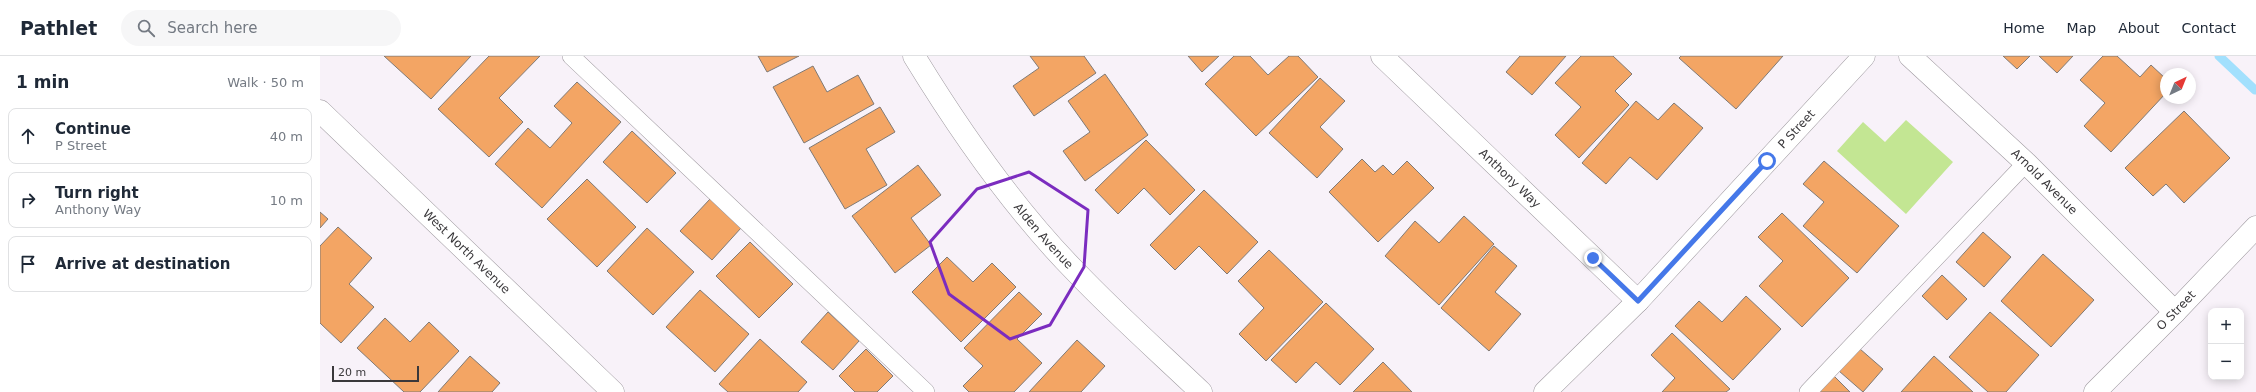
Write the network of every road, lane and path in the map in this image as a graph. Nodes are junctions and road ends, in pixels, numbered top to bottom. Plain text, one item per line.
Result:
1 (571, 56) edge
2 (914, 56) edge
3 (1382, 56) edge
4 (1864, 56) edge
5 (1910, 56) edge
6 (320, 111) edge
7 (2026, 163) junction
8 (2256, 227) edge
9 (1638, 301) junction
10 (2175, 312) junction
11 (613, 392) edge
12 (926, 392) edge
13 (1201, 392) edge
14 (1545, 392) edge
15 (1808, 392) edge
16 (2095, 392) edge

1 - 12 lane
2 - 13 street, Alden Avenue
3 - 9 street, Anthony Way
4 - 9 street, P Street
5 - 7 street, Arnold Avenue
6 - 11 street, West North Avenue
7 - 10 street, Arnold Avenue
7 - 15 lane
8 - 10 street, O Street
9 - 14 street, P Street
10 - 16 street, O Street

